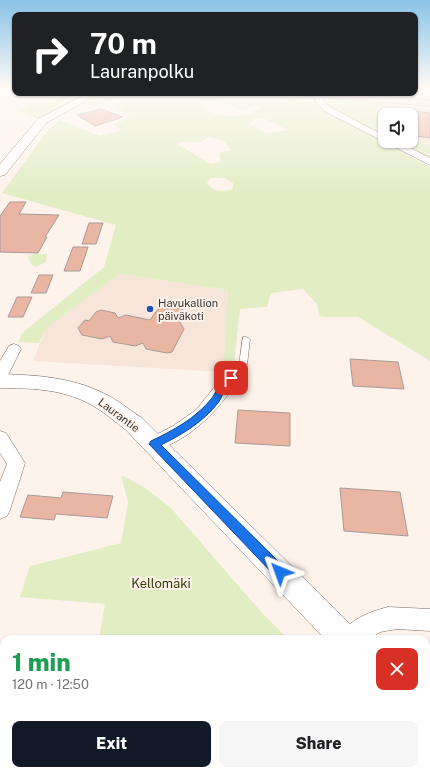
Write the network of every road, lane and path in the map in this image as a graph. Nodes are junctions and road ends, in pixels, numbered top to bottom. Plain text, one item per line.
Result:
1 (38, 124) edge
2 (356, 124) edge
3 (378, 135) edge
4 (403, 148) edge
5 (430, 162) edge
6 (7, 166) edge
7 (246, 339) dead end
8 (14, 349) dead end
9 (0, 375) edge
10 (231, 378) joint
11 (0, 381) edge
12 (0, 438) edge
13 (154, 444) junction
14 (1, 507) edge
15 (430, 620) edge
16 (341, 635) edge
17 (355, 635) edge

1 - 6 main road
2 - 3 street
4 - 5 street
7 - 10 lane
8 - 9 street
10 - 13 street
11 - 13 street, Laurantie
12 - 14 street
13 - 16 street, Laurantie
15 - 17 street

